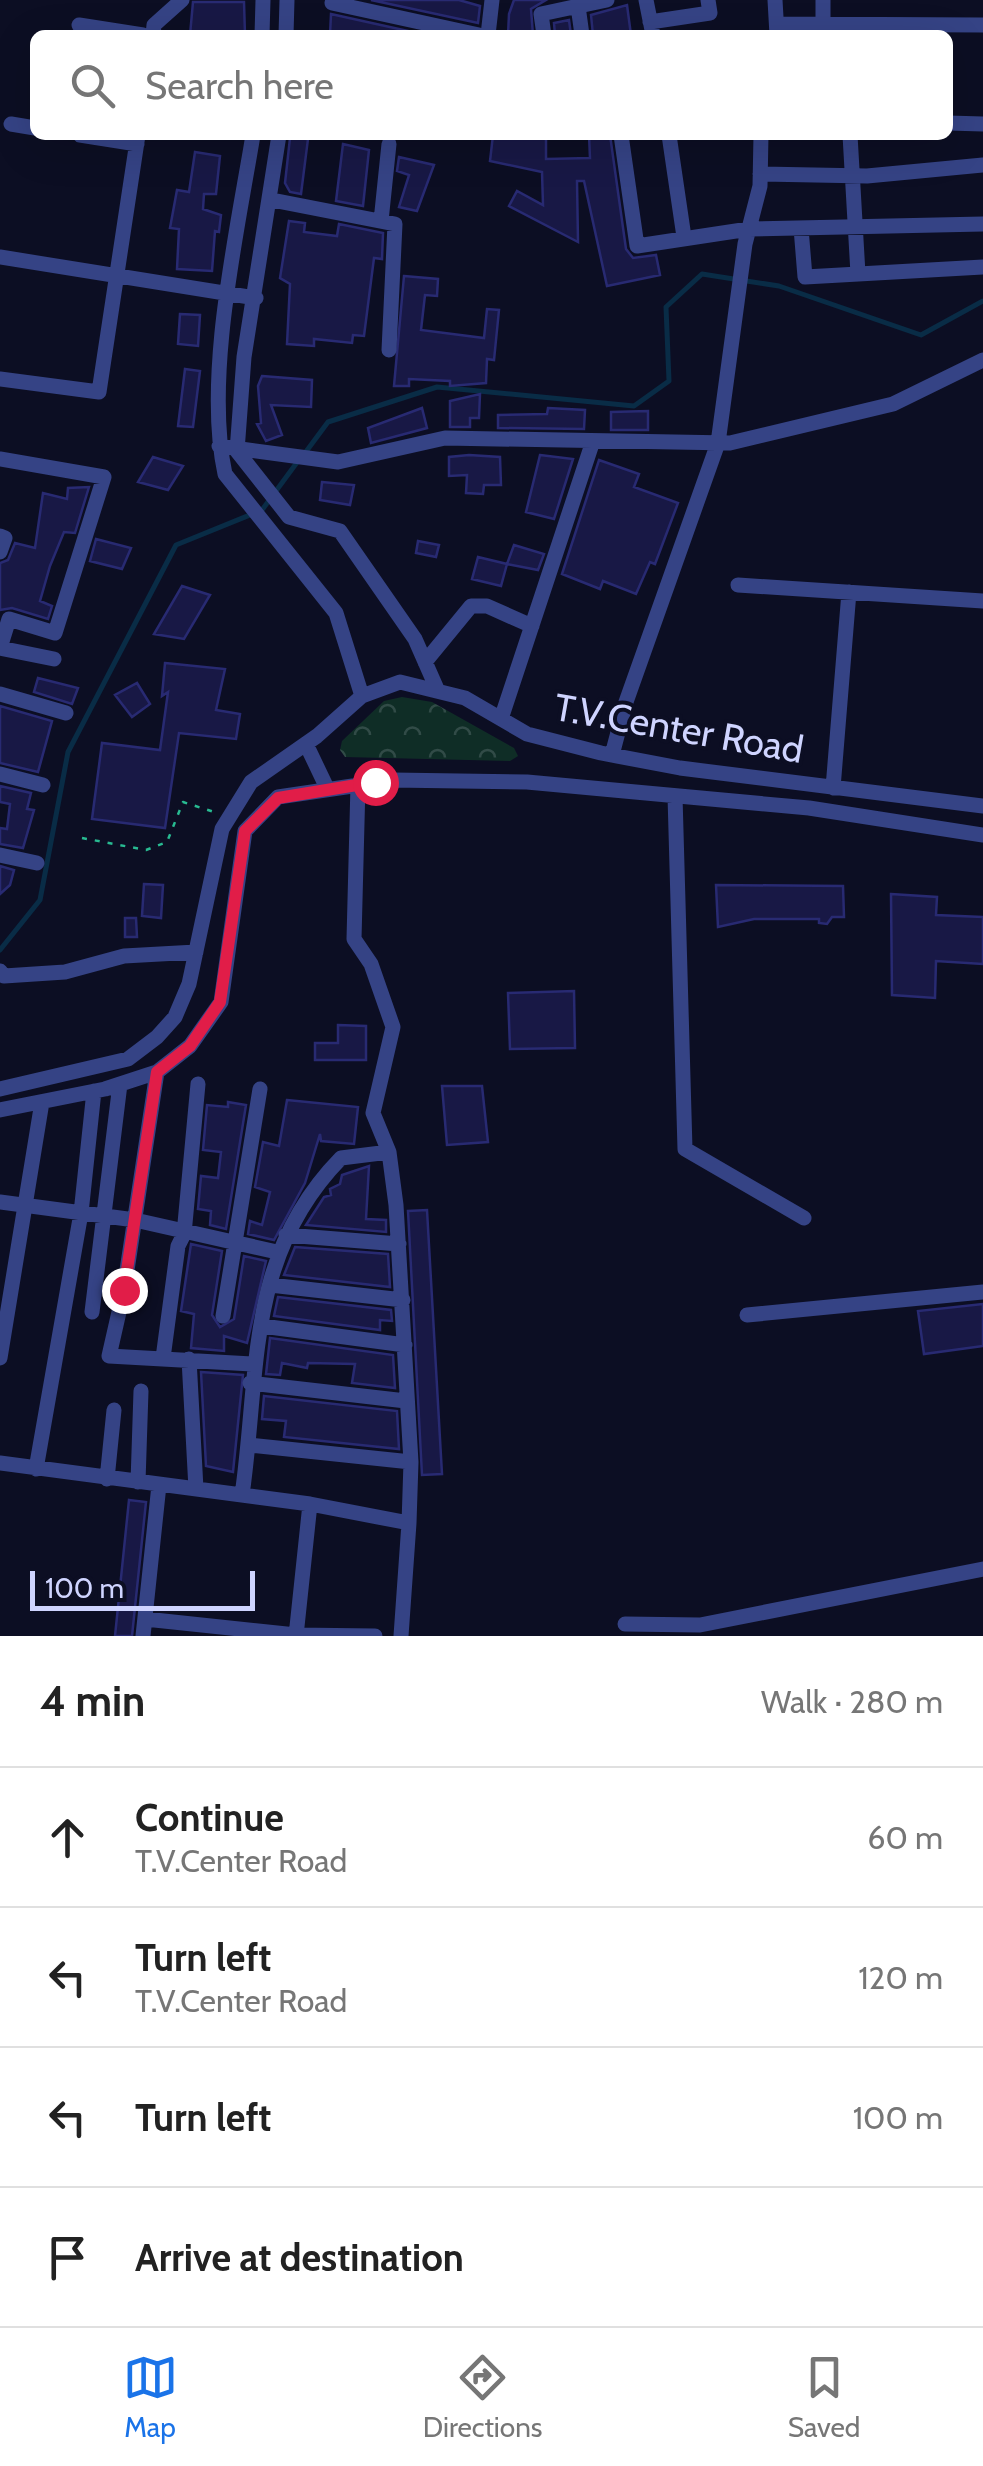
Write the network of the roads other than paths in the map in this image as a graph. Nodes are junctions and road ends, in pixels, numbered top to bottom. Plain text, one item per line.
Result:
1 (182, 0) edge
2 (263, 0) edge
3 (287, 0) edge
4 (607, 0) edge
5 (646, 0) edge
6 (674, 0) edge
7 (708, 0) edge
8 (775, 0) edge
9 (823, 0) edge
10 (488, 1) edge
11 (332, 3) dead end
12 (578, 6) junction
13 (678, 18) junction
14 (823, 24) junction
15 (983, 25) edge
16 (79, 26) dead end
17 (651, 28) edge
18 (777, 29) edge
19 (107, 30) edge
20 (154, 30) edge
21 (262, 30) edge
22 (286, 30) edge
23 (456, 30) edge
24 (488, 30) edge
25 (543, 30) edge
26 (581, 30) edge
27 (843, 30) edge
28 (910, 30) edge
29 (11, 124) dead end
30 (953, 124) edge
31 (983, 124) edge
32 (30, 127) edge
33 (137, 140) edge
34 (252, 140) edge
35 (279, 140) edge
36 (621, 140) edge
37 (670, 140) edge
38 (761, 140) edge
39 (850, 140) edge
40 (389, 144) dead end
41 (983, 165) edge
42 (760, 174) junction
43 (852, 175) junction
44 (272, 200) junction
45 (381, 221) junction
46 (983, 224) edge
47 (855, 226) junction
48 (800, 228) junction
49 (684, 236) junction
50 (746, 236) junction
51 (0, 257) edge
52 (983, 268) edge
53 (858, 274) junction
54 (117, 277) junction
55 (226, 294) junction
56 (256, 298) junction
57 (389, 350) dead end
58 (983, 360) edge
59 (0, 379) edge
60 (594, 441) junction
61 (718, 443) junction
62 (219, 446) junction
63 (240, 457) junction
64 (0, 459) edge
65 (0, 536) edge
66 (0, 552) edge
67 (738, 586) dead end
68 (849, 592) junction
69 (983, 601) edge
70 (532, 626) junction
71 (54, 659) dead end
72 (425, 662) junction
73 (438, 689) junction
74 (0, 694) edge
75 (362, 696) junction
76 (66, 713) dead end
77 (501, 719) junction
78 (306, 744) junction
79 (612, 755) junction
80 (653, 763) junction
81 (0, 774) edge
82 (43, 784) dead end
83 (358, 784) junction
84 (327, 788) junction
85 (834, 788) junction
86 (651, 794) junction
87 (891, 795) junction
88 (675, 796) junction
89 (983, 806) edge
90 (887, 822) junction
91 (983, 834) edge
92 (0, 855) edge
93 (36, 864) dead end
94 (196, 952) junction
95 (2, 973) edge
96 (100, 1066) junction
97 (157, 1072) junction
98 (198, 1084) dead end
99 (106, 1088) junction
100 (0, 1089) edge
101 (260, 1089) dead end
102 (42, 1102) junction
103 (0, 1110) edge
104 (389, 1152) junction
105 (0, 1202) edge
106 (25, 1206) junction
107 (81, 1213) junction
108 (104, 1216) junction
109 (804, 1218) dead end
110 (135, 1220) junction
111 (184, 1234) junction
112 (286, 1236) junction
113 (234, 1242) junction
114 (399, 1244) junction
115 (277, 1252) junction
116 (270, 1285) junction
117 (983, 1292) edge
118 (403, 1300) junction
119 (92, 1312) dead end
120 (747, 1315) dead end
121 (222, 1316) dead end
122 (262, 1326) junction
123 (405, 1344) junction
124 (0, 1358) edge
125 (163, 1358) junction
126 (189, 1359) junction
127 (252, 1364) junction
128 (250, 1384) junction
129 (141, 1391) dead end
130 (406, 1401) junction
131 (114, 1410) dead end
132 (249, 1446) junction
133 (410, 1462) junction
134 (0, 1463) edge
135 (36, 1468) junction
136 (107, 1479) junction
137 (138, 1482) junction
138 (159, 1485) junction
139 (196, 1489) junction
140 (242, 1495) junction
141 (310, 1504) junction
142 (409, 1522) junction
143 (983, 1569) edge
144 (625, 1624) dead end
145 (144, 1628) edge
146 (296, 1636) edge
147 (375, 1636) edge
148 (401, 1636) edge

1 - 20 street
2 - 21 street
3 - 22 street
4 - 12 street
5 - 17 street
6 - 13 street
7 - 13 street
8 - 18 street
9 - 14 street
10 - 24 street
11 - 23 street
12 - 25 street
12 - 26 street
13 - 17 street
14 - 18 street
14 - 27 street
15 - 28 street
16 - 19 street
27 - 28 street
29 - 32 street
30 - 31 street
33 - 54 street
34 - 55 street
35 - 44 street
36 - 49 street
37 - 49 street
38 - 42 street
39 - 43 street
40 - 45 street
41 - 43 street
42 - 43 street
42 - 50 street
43 - 47 street
44 - 45 street
44 - 56 street
45 - 57 street
46 - 47 street
47 - 48 street
47 - 53 street
48 - 50 street
48 - 53 street
49 - 50 street
50 - 61 street
51 - 54 street
52 - 53 street
54 - 55 street
54 - 59 street
55 - 56 street
55 - 62 street
56 - 63 street
58 - 61 street
60 - 61 street
60 - 63 street
60 - 70 street
61 - 79 street
62 - 63 street
62 - 75 street
63 - 72 street
64 - 71 street
65 - 66 street
67 - 68 street
68 - 69 street
68 - 85 street
70 - 72 street
70 - 77 street
72 - 73 street
73 - 75 street, T.V.Center Road
73 - 77 street, T.V.Center Road
74 - 76 street
75 - 78 street, T.V.Center Road
77 - 79 street, T.V.Center Road
78 - 84 street
78 - 94 street, T.V.Center Road
79 - 80 street, T.V.Center Road
80 - 85 street, T.V.Center Road
80 - 86 street
81 - 82 street
83 - 84 street, T.V.Center Road
83 - 86 street, T.V.Center Road
83 - 104 street
84 - 97 street, T.V.Center Road
85 - 87 street, T.V.Center Road
86 - 88 street, T.V.Center Road
87 - 89 street, T.V.Center Road
87 - 90 street
88 - 90 street, T.V.Center Road
88 - 109 street
90 - 91 street, T.V.Center Road
92 - 93 street
94 - 95 street
94 - 96 street, T.V.Center Road
96 - 99 street
96 - 100 street, T.V.Center Road
97 - 99 street, T.V.Center Road
97 - 110 street
98 - 111 street
99 - 102 street, T.V.Center Road
99 - 107 street
99 - 108 street
101 - 113 street
102 - 103 street, T.V.Center Road
102 - 106 street
104 - 112 street
104 - 114 street
105 - 106 street
106 - 107 street
106 - 124 street
107 - 108 street
107 - 135 street
108 - 110 street
108 - 119 street
110 - 111 street
110 - 125 street
111 - 113 street
111 - 125 street
112 - 114 street
112 - 115 street
113 - 115 street
113 - 121 street
114 - 118 street
115 - 116 street
116 - 118 street
116 - 122 street
117 - 120 street
118 - 123 street
122 - 123 street
122 - 127 street
123 - 130 street
125 - 126 street
126 - 127 street
126 - 139 street
127 - 128 street
128 - 130 street
128 - 132 street
129 - 137 street
130 - 133 street
131 - 136 street
132 - 133 street
132 - 140 street
133 - 142 street
134 - 135 street
135 - 136 street
136 - 137 street
137 - 138 street
138 - 139 street
138 - 145 street
139 - 140 street
140 - 141 street
141 - 142 street
141 - 146 street
142 - 148 street
143 - 144 street
145 - 146 street
146 - 147 street

